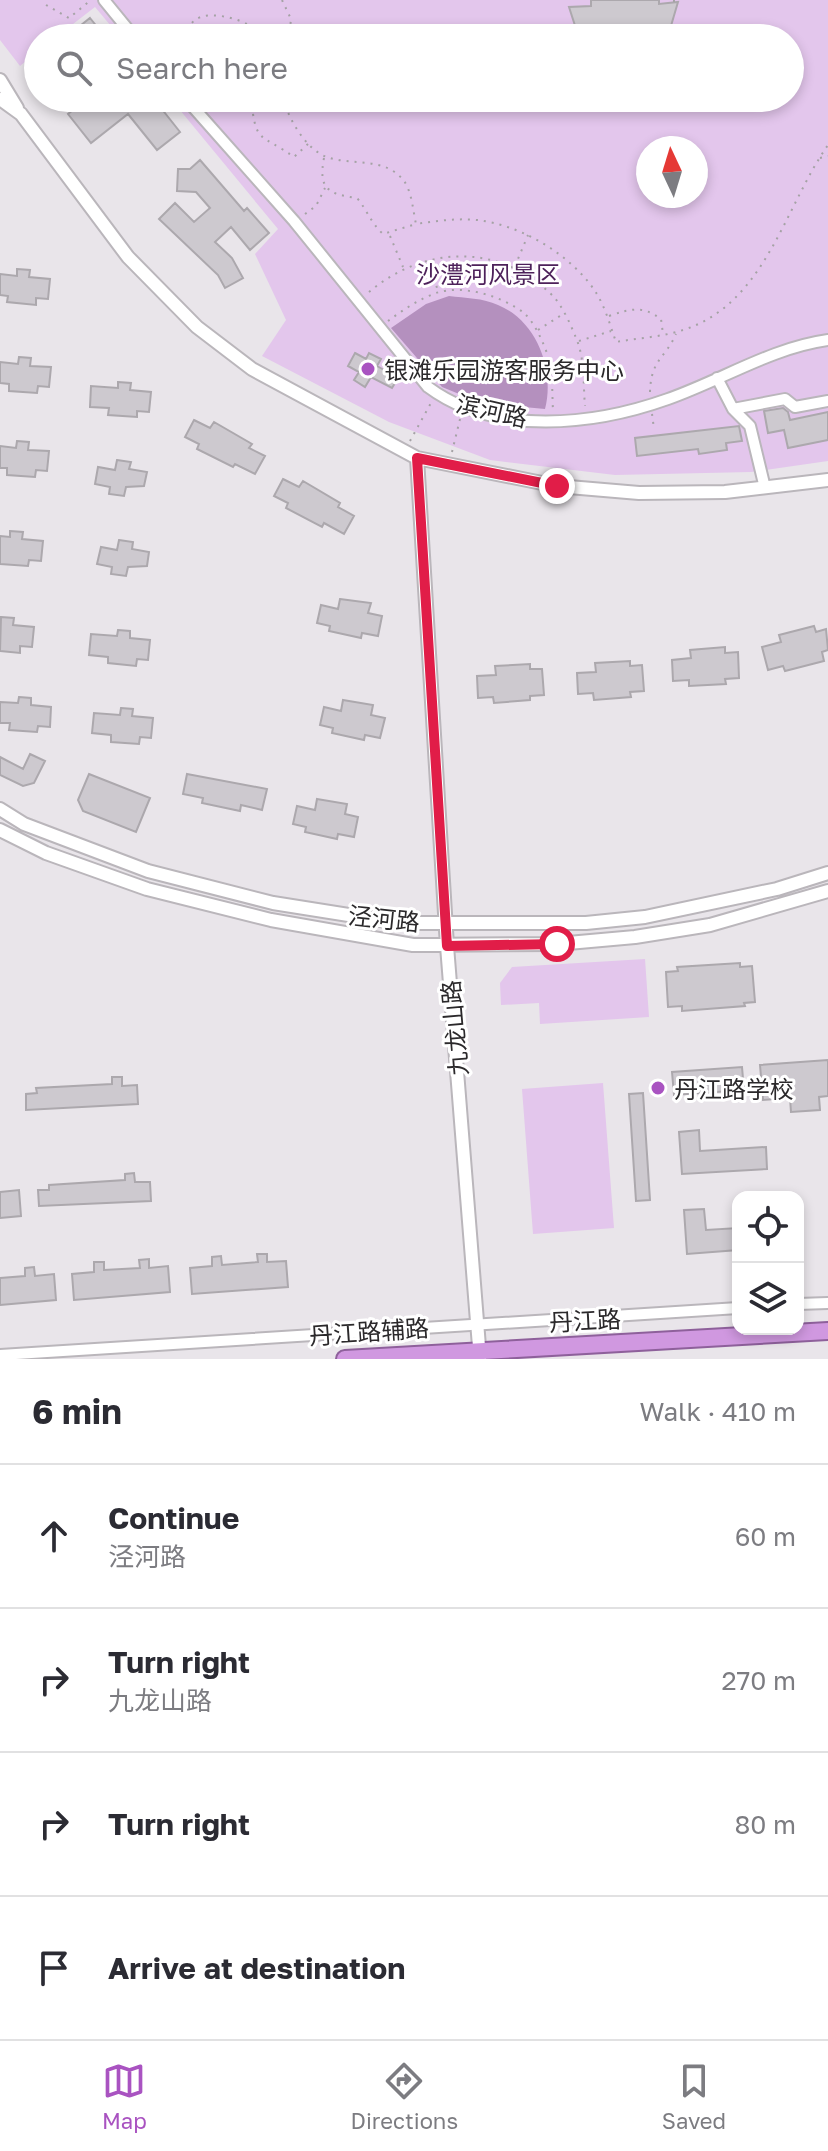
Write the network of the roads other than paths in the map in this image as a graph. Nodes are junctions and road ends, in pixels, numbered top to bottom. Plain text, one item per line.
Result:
1 (104, 0) edge
2 (124, 24) edge
3 (0, 80) edge
4 (0, 99) edge
5 (197, 112) edge
6 (21, 114) junction
7 (828, 340) edge
8 (717, 378) junction
9 (828, 401) edge
10 (733, 409) junction
11 (411, 455) junction
12 (828, 480) edge
13 (765, 488) junction
14 (0, 809) edge
15 (0, 830) edge
16 (828, 873) edge
17 (828, 891) edge
18 (446, 924) junction
19 (447, 946) junction
20 (828, 1303) edge
21 (804, 1304) edge
22 (732, 1308) edge
23 (477, 1324) junction
24 (828, 1331) edge
25 (0, 1355) edge
26 (480, 1355) edge
27 (345, 1359) edge

1 - 2 street
3 - 6 street
4 - 6 street
5 - 8 street, 滨河路
6 - 11 street
7 - 8 street, 滨河路
8 - 10 street
9 - 10 street
10 - 13 street
11 - 13 street
11 - 18 street, 九龙山路
12 - 13 street
14 - 18 street, 泾河路
15 - 19 street, 泾河路
16 - 18 street, 泾河路
17 - 19 street, 泾河路
18 - 19 street, 九龙山路
19 - 23 street, 九龙山路
20 - 21 street
22 - 23 street, 丹江路辅路
23 - 25 street, 丹江路辅路
23 - 26 street, 九龙山路
24 - 26 highway, 丹江路
26 - 27 highway, 丹江路

